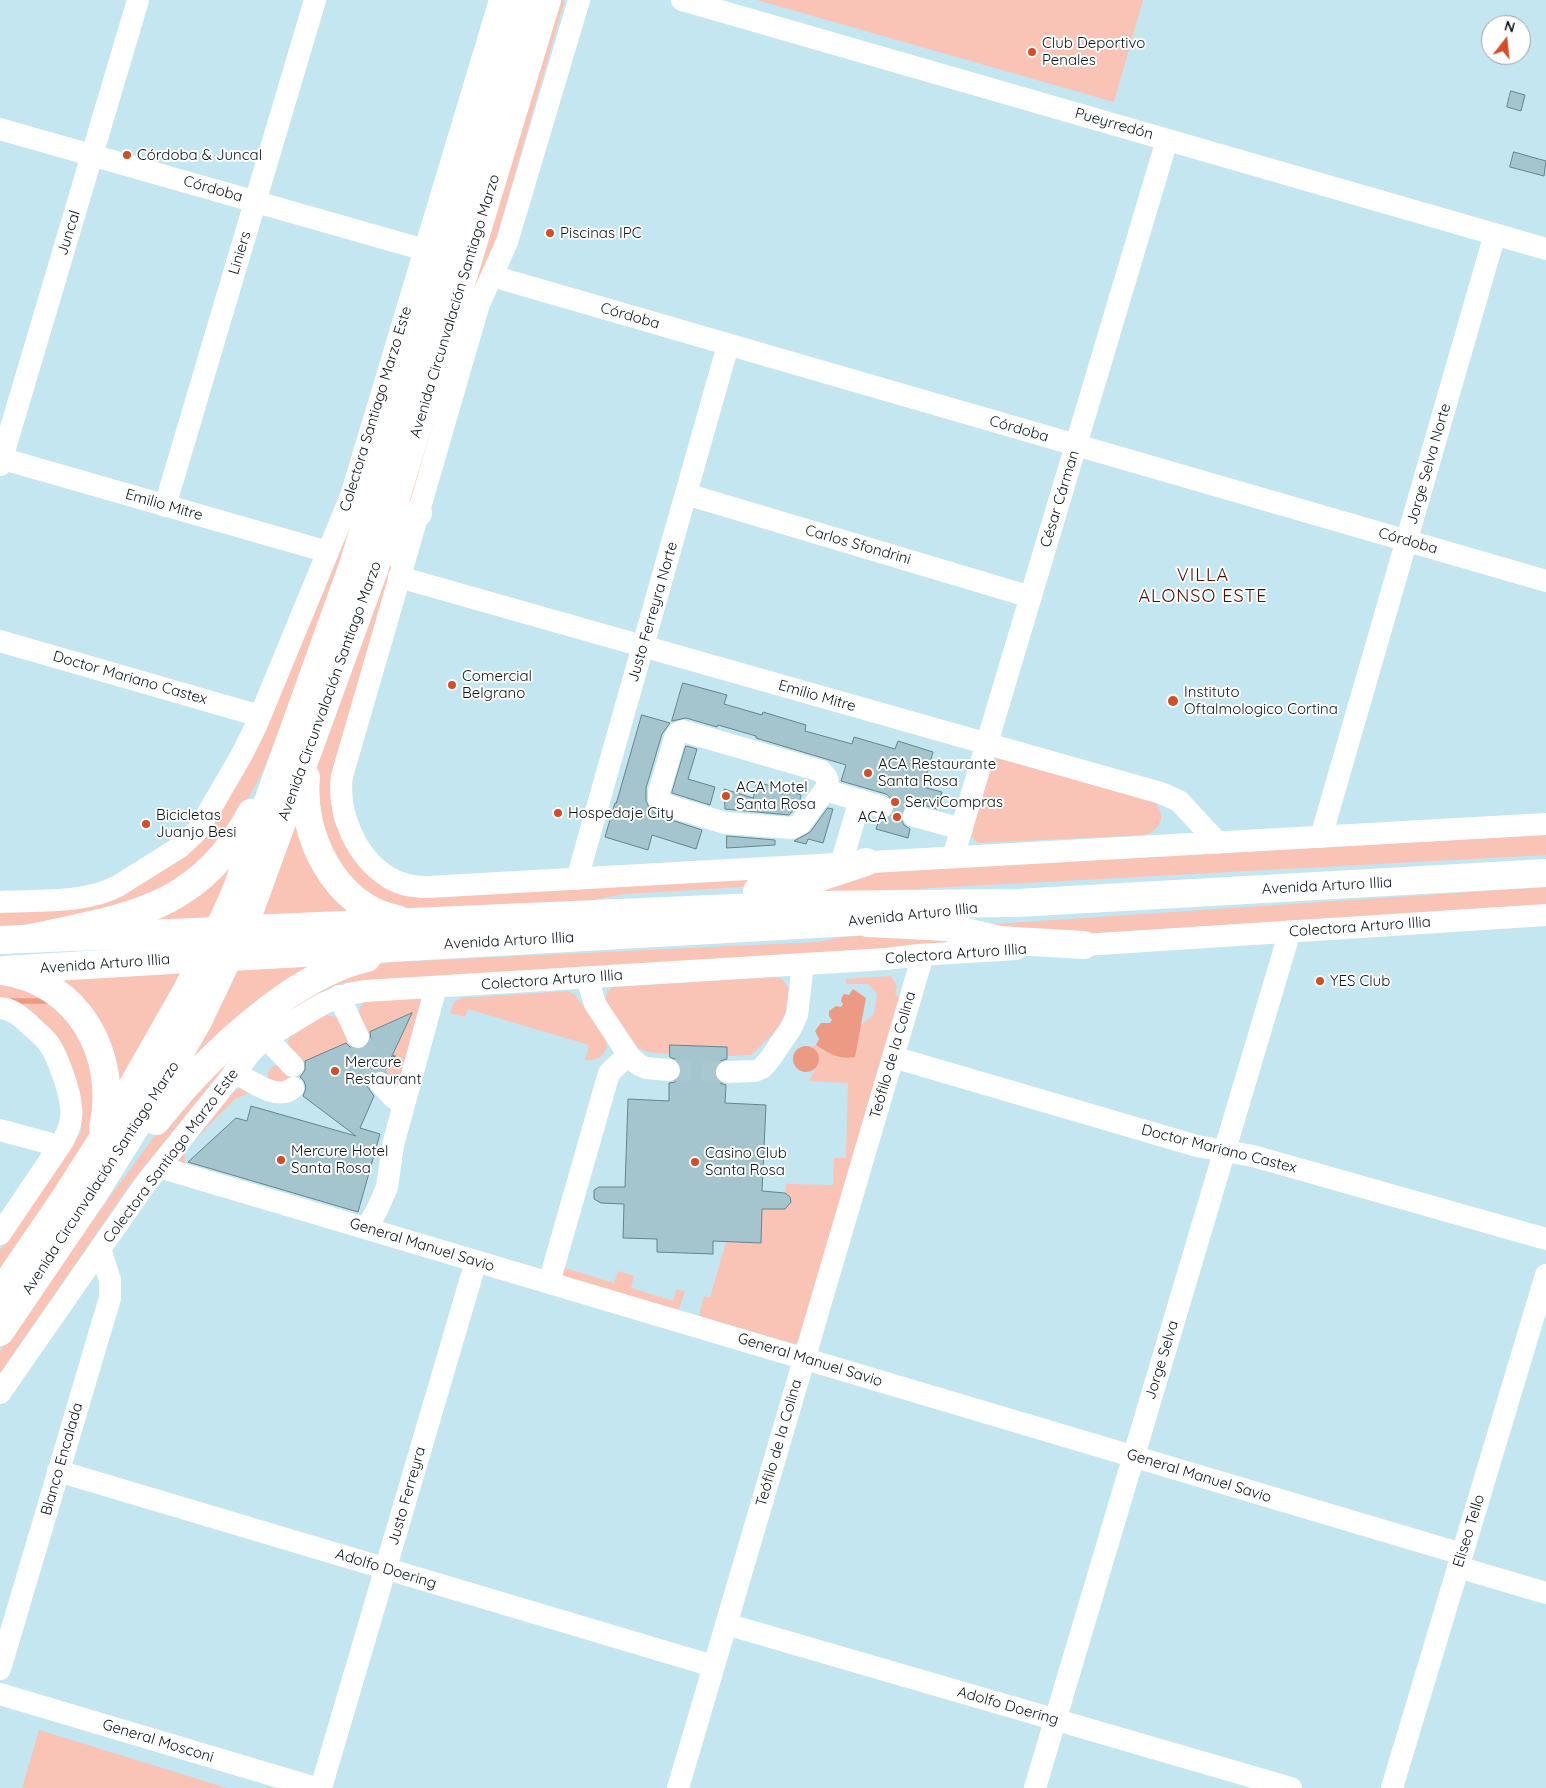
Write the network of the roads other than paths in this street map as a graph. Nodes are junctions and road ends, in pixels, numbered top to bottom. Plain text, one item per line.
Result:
1 (138, 0) edge
2 (316, 0) edge
3 (500, 0) edge
4 (525, 0) edge
5 (547, 0) edge
6 (580, 0) edge
7 (682, 0) edge
8 (0, 129) edge
9 (1167, 140) junction
10 (92, 155) junction
11 (255, 202) junction
12 (1495, 234) junction
13 (1546, 249) edge
14 (425, 250) junction
15 (492, 276) junction
16 (728, 345) junction
17 (1076, 445) junction
18 (1, 461) edge
19 (686, 494) junction
20 (165, 506) junction
21 (418, 513) junction
22 (1407, 541) junction
23 (328, 552) junction
24 (400, 577) junction
25 (1546, 582) edge
26 (1031, 596) junction
27 (0, 641) edge
28 (643, 646) junction
29 (327, 670) junction
30 (260, 716) junction
31 (318, 725) junction
32 (987, 744) junction
33 (825, 790) junction
34 (860, 800) junction
35 (882, 807) tunnel mouth
36 (914, 816) tunnel mouth
37 (1546, 824) edge
38 (962, 830) junction
39 (1321, 837) junction
40 (1218, 843) junction
41 (953, 858) junction
42 (854, 863) junction
43 (1546, 874) edge
44 (577, 879) junction
45 (0, 902) edge
46 (1017, 903) junction
47 (1546, 915) edge
48 (541, 916) junction
49 (856, 922) junction
50 (230, 930) junction
51 (1290, 931) junction
52 (430, 933) junction
53 (13, 940) edge
54 (1084, 945) junction
55 (923, 955) junction
56 (217, 958) junction
57 (803, 964) junction
58 (1, 971) edge
59 (587, 978) junction
60 (436, 987) junction
61 (365, 991) joint
62 (339, 996) junction
63 (4, 1009) edge
64 (358, 1037) tunnel mouth
65 (266, 1038) junction
66 (628, 1055) junction
67 (893, 1058) junction
68 (669, 1070) tunnel mouth
69 (234, 1072) junction
70 (727, 1072) tunnel mouth
71 (380, 1083) tunnel mouth
72 (404, 1104) junction
73 (0, 1130) edge
74 (100, 1143) junction
75 (60, 1146) junction
76 (1224, 1150) junction
77 (159, 1167) junction
78 (79, 1216) junction
79 (367, 1228) junction
80 (0, 1234) edge
81 (1546, 1239) edge
82 (100, 1249) junction
83 (476, 1261) junction
84 (1546, 1275) edge
85 (543, 1281) junction
86 (0, 1293) edge
87 (1542, 1306) edge
88 (0, 1332) edge
89 (804, 1358) junction
90 (0, 1393) edge
91 (1134, 1456) junction
92 (58, 1471) junction
93 (1460, 1560) junction
94 (386, 1569) junction
95 (1546, 1593) edge
96 (726, 1624) junction
97 (714, 1666) junction
98 (0, 1669) edge
99 (0, 1694) edge
100 (1055, 1719) junction
101 (316, 1788) edge
102 (321, 1788) edge
103 (678, 1788) edge
104 (1035, 1788) edge
105 (1291, 1788) edge
106 (1392, 1788) edge

1 - 10 street, Juncal
2 - 11 street, Liniers
3 - 14 street, Colectora Santiago Marzo Este
4 - 29 main road, Avenida Circunvalación Santiago Marzo
5 - 29 main road, Avenida Circunvalación Santiago Marzo
6 - 15 street
7 - 9 street, Pueyrredón
8 - 10 street, Córdoba
9 - 12 street, Pueyrredón
9 - 17 street, César Cárman
10 - 11 street, Córdoba
10 - 18 street, Juncal
11 - 14 street, Córdoba
11 - 20 street, Liniers
12 - 13 street, Pueyrredón
12 - 22 street, Jorge Selva Norte
14 - 23 street, Colectora Santiago Marzo Este
15 - 16 street, Córdoba
15 - 21 street
16 - 17 street, Córdoba
16 - 19 street, Justo Ferreyra Norte
17 - 22 street, Córdoba
17 - 26 street, César Cárman
18 - 20 street, Emilio Mitre
19 - 26 street, Carlos Sfondrini
19 - 28 street, Justo Ferreyra Norte
20 - 23 street, Emilio Mitre
21 - 24 street
21 - 29 main road
22 - 25 street, Córdoba
22 - 39 street, Jorge Selva Norte
23 - 30 street, Colectora Santiago Marzo Este
24 - 28 street, Emilio Mitre
24 - 44 street
26 - 32 street, César Cárman
27 - 30 street, Doctor Mariano Castex
28 - 32 street, Emilio Mitre
28 - 44 street, Justo Ferreyra Norte
29 - 31 main road, Avenida Circunvalación Santiago Marzo
29 - 50 main road, Avenida Circunvalación Santiago Marzo
29 - 53 main road
30 - 45 street, Colectora Santiago Marzo Este
31 - 50 main road, Avenida Circunvalación Santiago Marzo
31 - 52 main road
32 - 38 street, César Cárman
32 - 40 street, Emilio Mitre
33 - 33 street
33 - 34 street
34 - 35 street
34 - 42 street
36 - 38 street
37 - 39 street
38 - 41 street, César Cárman
39 - 40 street
40 - 41 street
41 - 42 street
42 - 44 street
42 - 48 main road
43 - 46 main road, Avenida Arturo Illia
46 - 48 main road, Avenida Arturo Illia
46 - 49 main road, Avenida Arturo Illia
47 - 51 street, Colectora Arturo Illia
48 - 52 main road, Avenida Arturo Illia
49 - 52 main road, Avenida Arturo Illia
49 - 54 main road
50 - 52 main road, Avenida Arturo Illia
50 - 53 main road, Avenida Arturo Illia
50 - 56 main road, Avenida Circunvalación Santiago Marzo
51 - 54 street, Colectora Arturo Illia
51 - 76 street, Jorge Selva
52 - 56 main road, Avenida Arturo Illia
52 - 78 main road
54 - 55 street, Colectora Arturo Illia
55 - 57 street, Colectora Arturo Illia
55 - 67 street, Teófilo de la Colina
56 - 58 main road, Avenida Arturo Illia
56 - 74 main road, Avenida Circunvalación Santiago Marzo
56 - 78 main road, Avenida Circunvalación Santiago Marzo
57 - 59 street, Colectora Arturo Illia
57 - 70 street
58 - 74 main road
59 - 60 street, Colectora Arturo Illia
59 - 66 street
60 - 61 street, Colectora Arturo Illia
60 - 72 street
61 - 62 street, Colectora Santiago Marzo Este
62 - 64 street
62 - 65 street, Colectora Santiago Marzo Este
63 - 75 street
65 - 69 street, Colectora Santiago Marzo Este
65 - 69 street
66 - 68 street
66 - 85 street
67 - 76 street, Doctor Mariano Castex
67 - 89 street, Teófilo de la Colina
69 - 77 street, Colectora Santiago Marzo Este
71 - 72 street
72 - 79 street
73 - 75 street
74 - 86 main road, Avenida Circunvalación Santiago Marzo
75 - 80 street
76 - 81 street, Doctor Mariano Castex
76 - 91 street, Jorge Selva
77 - 79 street, General Manuel Savio
77 - 82 street, Colectora Santiago Marzo Este
78 - 88 main road, Avenida Circunvalación Santiago Marzo
79 - 83 street, General Manuel Savio
82 - 90 street, Colectora Santiago Marzo Este
82 - 92 street, Blanco Encalada
83 - 85 street, General Manuel Savio
83 - 94 street, Justo Ferreyra
84 - 87 street, Eliseo Tello
85 - 89 street, General Manuel Savio
87 - 93 street, Eliseo Tello
89 - 91 street, General Manuel Savio
89 - 96 street, Teófilo de la Colina
91 - 93 street, General Manuel Savio
91 - 100 street, Jorge Selva
92 - 94 street, Adolfo Doering
92 - 98 street, Blanco Encalada
93 - 95 street, General Manuel Savio
93 - 106 street, Eliseo Tello
94 - 97 street, Adolfo Doering
94 - 102 street, Justo Ferreyra
96 - 97 street, Teófilo de la Colina
96 - 100 street, Adolfo Doering
97 - 103 street, Teófilo de la Colina
99 - 101 street, General Mosconi
100 - 104 street, Jorge Selva
100 - 105 street, Adolfo Doering

